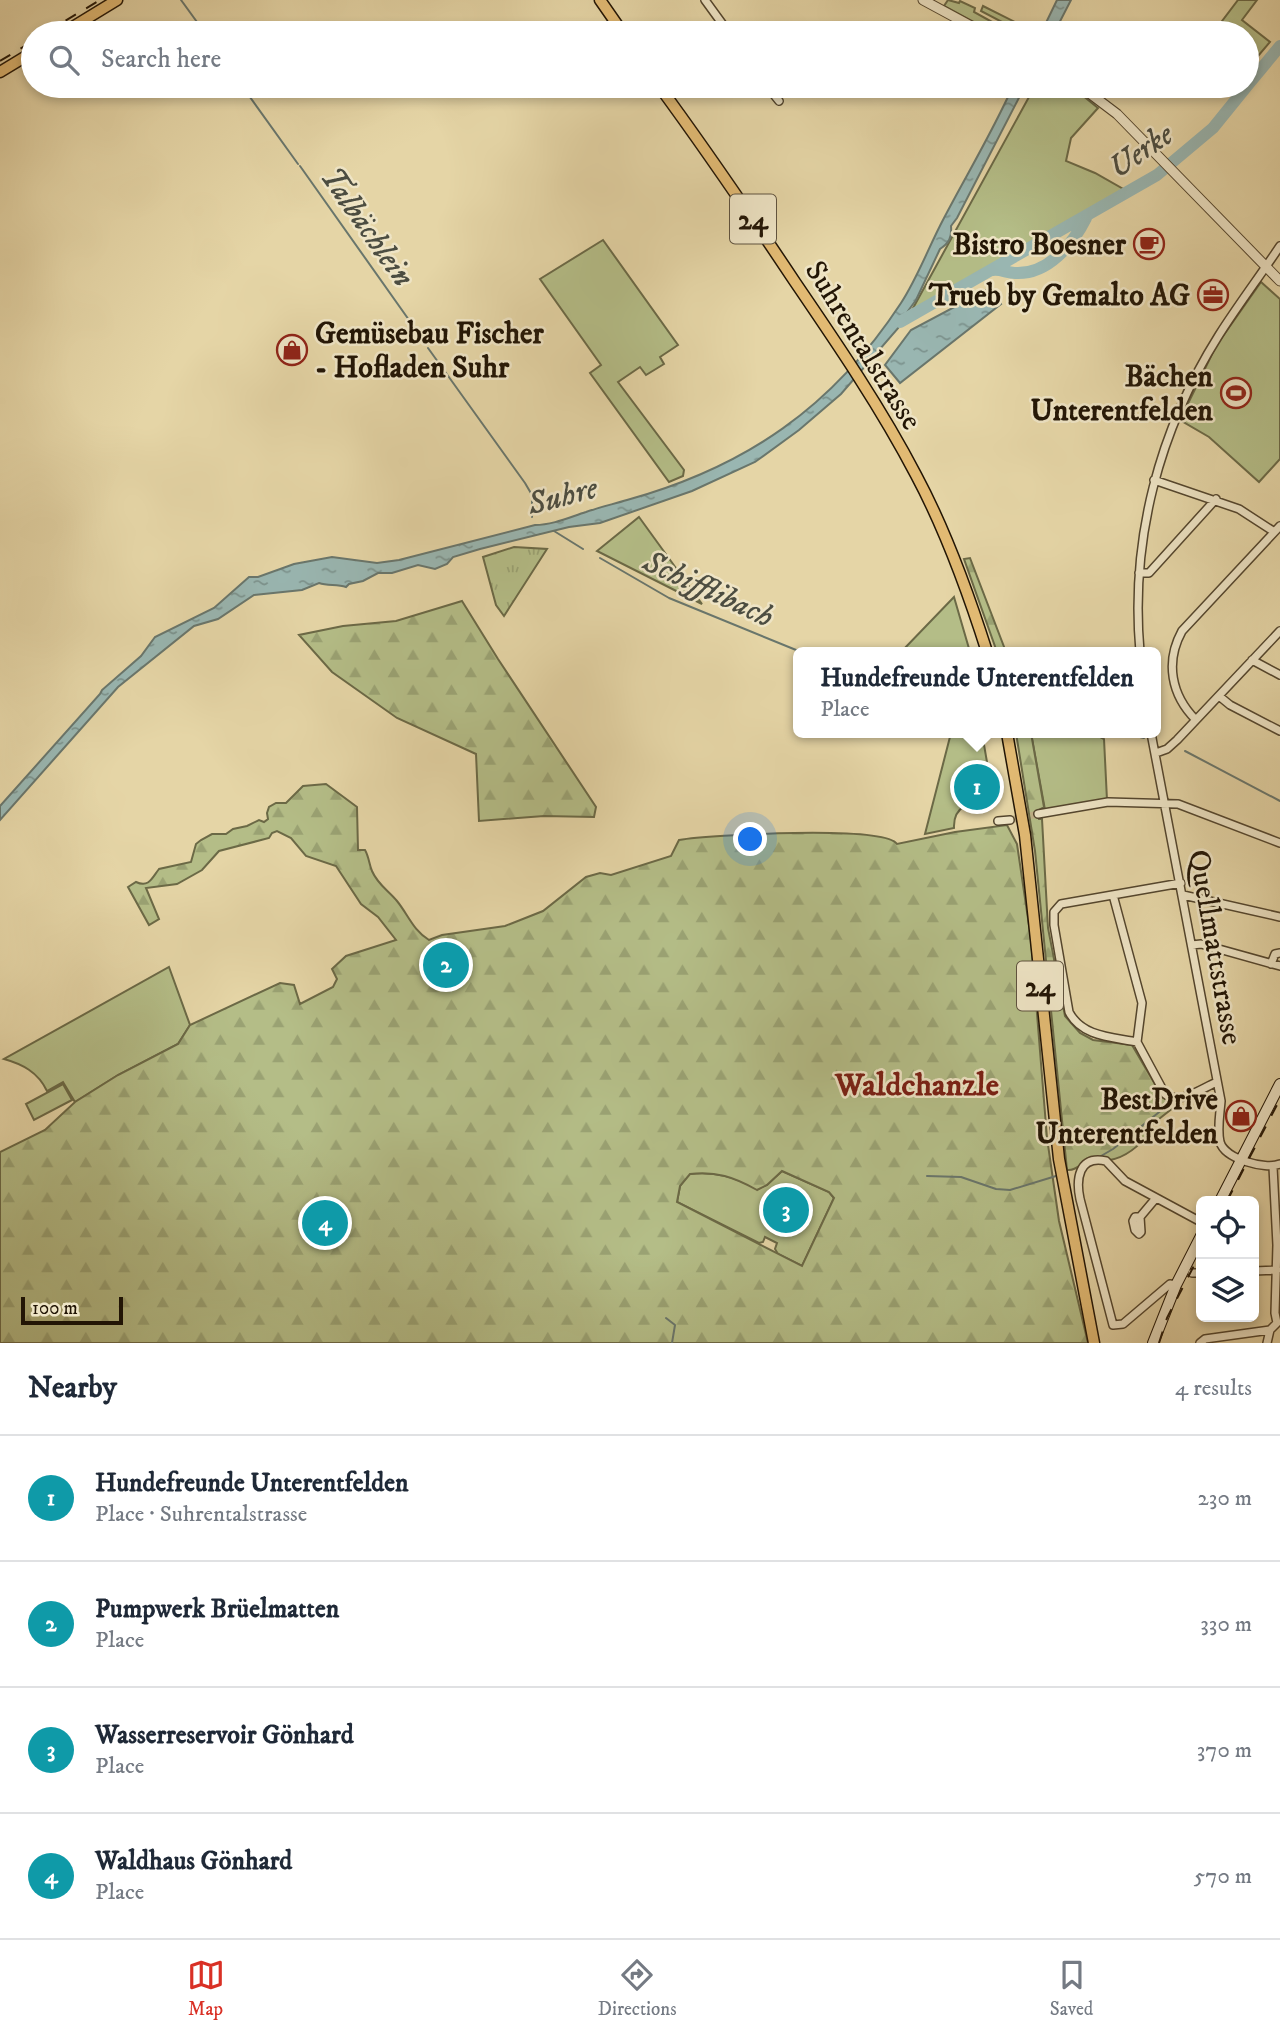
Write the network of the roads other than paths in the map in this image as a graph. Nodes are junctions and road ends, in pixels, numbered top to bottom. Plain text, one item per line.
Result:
1 (117, 0) edge
2 (600, 0) edge
3 (705, 0) edge
4 (923, 0) edge
5 (83, 21) edge
6 (615, 21) edge
7 (720, 21) edge
8 (962, 21) edge
9 (21, 59) edge
10 (0, 72) edge
11 (668, 98) edge
12 (777, 98) edge
13 (1096, 98) edge
14 (779, 101) dead end
15 (1280, 246) edge
16 (1266, 266) junction
17 (1280, 281) edge
18 (1154, 480) junction
19 (1216, 499) junction
20 (1277, 528) edge
21 (1139, 573) junction
22 (1280, 631) edge
23 (985, 647) edge
24 (1140, 647) edge
25 (1252, 660) junction
26 (1280, 675) edge
27 (1219, 696) junction
28 (1196, 720) junction
29 (1280, 731) edge
30 (1008, 738) edge
31 (1153, 738) edge
32 (1156, 754) junction
33 (1166, 803) junction
34 (1038, 814) tunnel mouth
35 (1010, 820) tunnel mouth
36 (998, 821) dead end
37 (1280, 843) edge
38 (1181, 883) junction
39 (1183, 894) junction
40 (1113, 895) junction
41 (1280, 917) edge
42 (1192, 945) junction
43 (1280, 953) edge
44 (1271, 964) junction
45 (1280, 966) edge
46 (1137, 1042) junction
47 (1217, 1082) junction
48 (1280, 1084) edge
49 (1242, 1159) junction
50 (1276, 1166) edge
51 (1223, 1196) edge
52 (1156, 1198) junction
53 (1140, 1217) dead end
54 (1196, 1219) edge
55 (1073, 1240) junction
56 (1278, 1245) edge
57 (1196, 1246) edge
58 (1277, 1270) junction
59 (1259, 1271) edge
60 (1176, 1284) junction
61 (1279, 1326) edge
62 (1270, 1330) junction
63 (1094, 1343) edge
64 (1101, 1343) edge
65 (1153, 1343) edge
66 (1200, 1343) edge
67 (1267, 1343) edge

1 - 5 main road
2 - 6 main road
3 - 7 street
4 - 8 street
9 - 10 main road
11 - 23 main road, Suhrentalstrasse / 24
12 - 14 street
13 - 16 street
15 - 16 street
16 - 17 street
16 - 18 street
18 - 19 street
18 - 21 street
19 - 20 street
19 - 21 street
20 - 28 street
21 - 24 street
22 - 25 street
25 - 26 street
25 - 27 street
27 - 28 street
27 - 29 street
28 - 32 street
30 - 55 main road, 24
31 - 32 street, Quellmattstrasse
32 - 33 street, Quellmattstrasse
33 - 34 street
33 - 37 street
33 - 38 street, Quellmattstrasse
35 - 36 street
38 - 39 street, Quellmattstrasse
38 - 40 street
39 - 41 street
39 - 42 street, Quellmattstrasse
40 - 46 street
40 - 46 street
42 - 44 street
42 - 47 street, Quellmattstrasse
43 - 44 street
44 - 45 street
46 - 47 street
47 - 49 street, Quellmattstrasse
48 - 49 main road
49 - 50 street
49 - 51 main road
50 - 56 street
52 - 53 street
52 - 54 street
52 - 60 street
55 - 63 main road, 24
55 - 64 main road, 24
56 - 58 street
57 - 60 main road
58 - 59 street
58 - 61 street
60 - 65 main road
61 - 62 street
62 - 66 street
62 - 67 street

